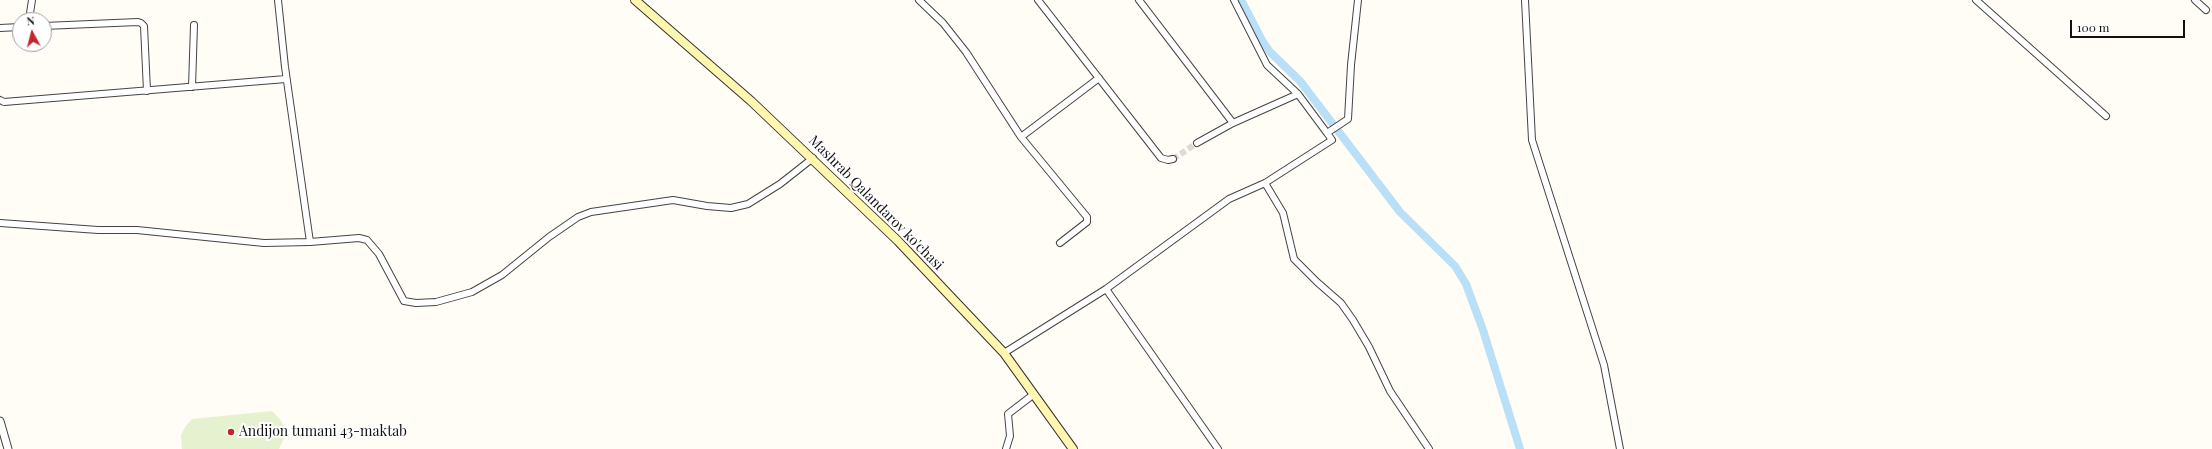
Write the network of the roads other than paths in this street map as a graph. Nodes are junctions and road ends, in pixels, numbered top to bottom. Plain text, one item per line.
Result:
1 (32, 0) edge
2 (278, 0) edge
3 (635, 0) edge
4 (919, 0) edge
5 (1038, 0) edge
6 (1139, 0) edge
7 (1234, 0) edge
8 (1358, 0) edge
9 (1525, 0) edge
10 (1976, 0) edge
11 (2195, 0) edge
12 (2206, 10) dead end
13 (30, 12) edge
14 (194, 25) dead end
15 (52, 26) edge
16 (12, 27) edge
17 (0, 28) edge
18 (1099, 78) junction
19 (286, 79) junction
20 (192, 87) junction
21 (147, 91) junction
22 (1298, 94) junction
23 (0, 100) edge
24 (2106, 116) dead end
25 (1233, 123) junction
26 (1329, 132) junction
27 (1021, 138) junction
28 (1197, 143) tunnel mouth
29 (813, 158) junction
30 (1173, 159) dead end
31 (1265, 183) junction
32 (0, 223) edge
33 (310, 242) junction
34 (1060, 243) dead end
35 (1106, 289) junction
36 (1004, 353) junction
37 (1034, 394) junction
38 (0, 421) edge
39 (8, 449) edge
40 (1006, 449) edge
41 (1074, 449) edge
42 (1218, 449) edge
43 (1429, 449) edge
44 (1620, 449) edge

1 - 13 street
2 - 19 street
3 - 29 main road, Mashrab Qalandarov ko'chasi
4 - 27 street
5 - 18 street
6 - 25 street
7 - 22 street
8 - 26 street
9 - 44 street
10 - 24 street
11 - 12 street
14 - 20 street
15 - 21 street
16 - 17 street
18 - 27 street
18 - 30 street
19 - 20 street
19 - 33 street
20 - 21 street
21 - 23 street
22 - 25 street
22 - 26 street
25 - 28 street
26 - 31 street
27 - 34 street
29 - 33 street
29 - 36 main road, Mashrab Qalandarov ko'chasi
31 - 35 street
31 - 43 street
32 - 33 street
35 - 36 street
35 - 42 street
36 - 37 main road, Mashrab Qalandarov ko'chasi
37 - 40 street
37 - 41 main road, Mashrab Qalandarov ko'chasi
38 - 39 street

